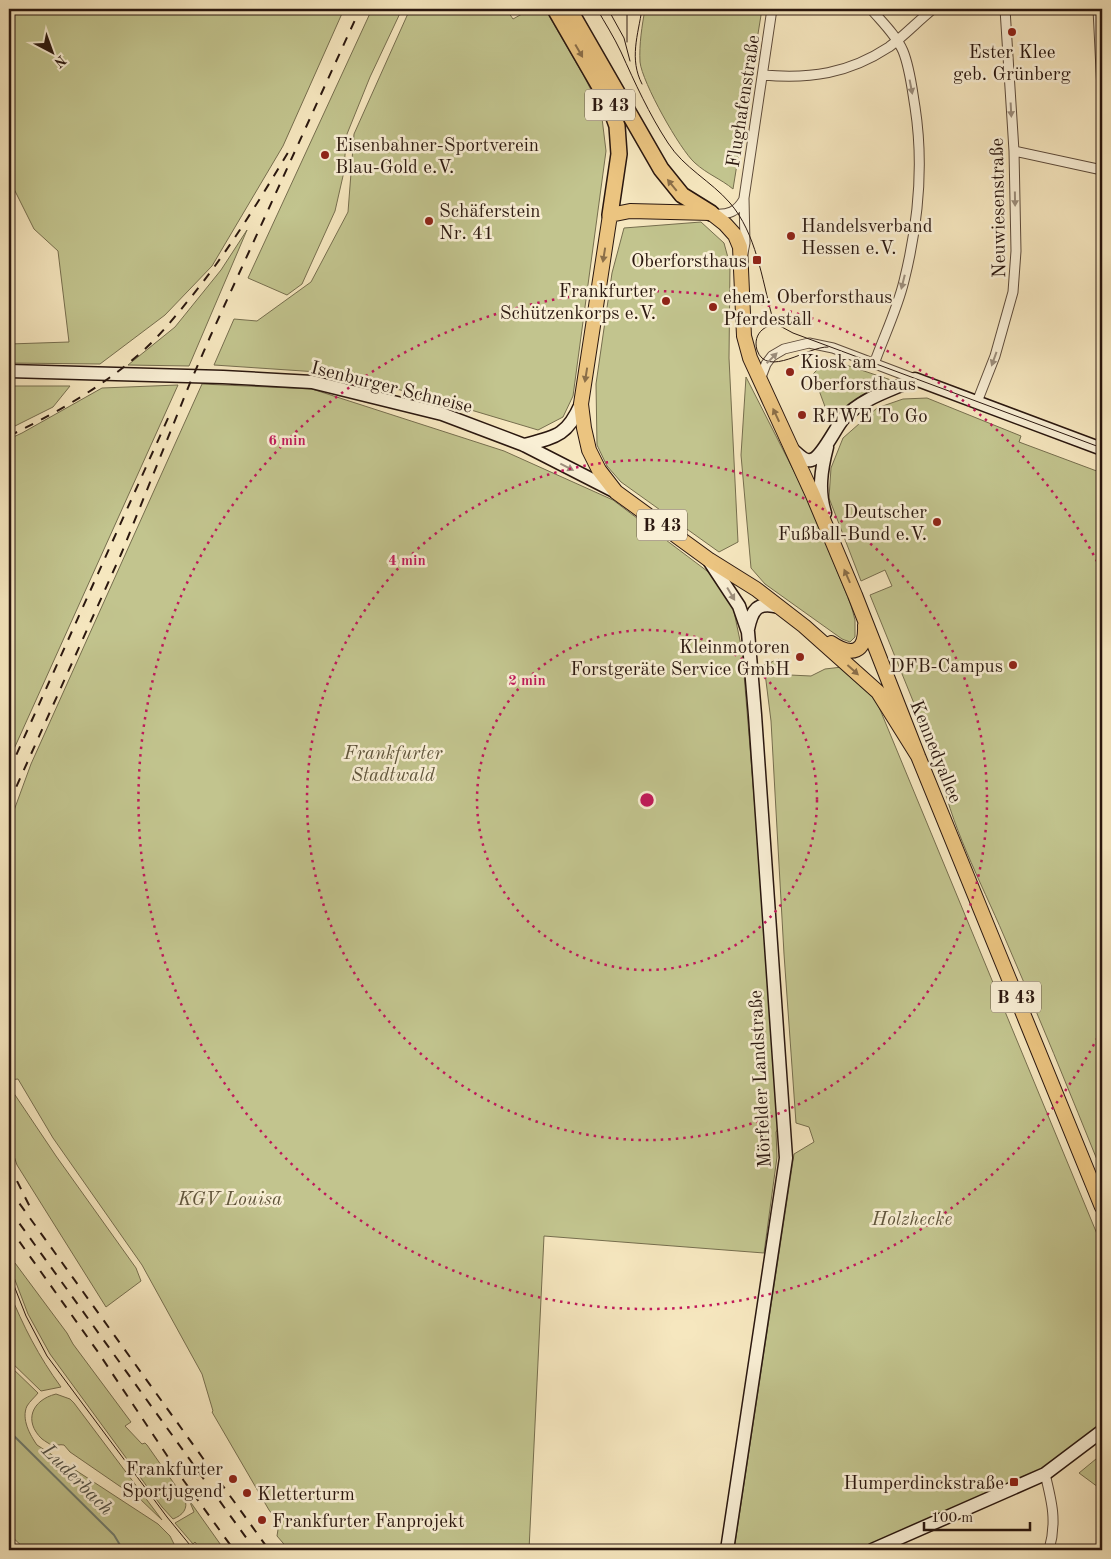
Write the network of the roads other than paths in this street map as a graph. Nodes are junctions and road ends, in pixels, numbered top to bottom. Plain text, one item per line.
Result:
1 (554, 9) edge
2 (569, 9) edge
3 (772, 9) edge
4 (871, 9) edge
5 (933, 9) edge
6 (1005, 9) edge
7 (1098, 9) edge
8 (897, 40) junction
9 (763, 75) junction
10 (1102, 90) edge
11 (1014, 151) junction
12 (1102, 170) edge
13 (744, 198) junction
14 (712, 214) junction
15 (610, 215) junction
16 (741, 257) junction
17 (874, 364) junction
18 (9, 371) edge
19 (916, 379) junction
20 (760, 381) junction
21 (977, 402) junction
22 (581, 404) junction
23 (829, 440) junction
24 (524, 445) junction
25 (792, 449) junction
26 (1102, 449) edge
27 (616, 492) junction
28 (828, 532) junction
29 (708, 559) junction
30 (780, 608) junction
31 (865, 620) junction
32 (797, 622) junction
33 (748, 632) junction
34 (918, 756) junction
35 (1102, 1207) edge
36 (1102, 1432) edge
37 (1045, 1474) junction
38 (727, 1550) edge
39 (872, 1550) edge
40 (1049, 1550) edge

1 -> 15 highway, B 43
14 -> 2 highway, B 43
3 - 9 street, Flughafenstraße
4 - 8 street
5 - 8 street
6 -> 11 street, Neuwiesenstraße
7 - 10 street
8 - 9 street
8 -> 17 street
9 - 13 street, Flughafenstraße
11 - 12 street
11 -> 21 street, Neuwiesenstraße
13 - 14 street
13 - 16 street, Flughafenstraße
14 - 15 main road
14 - 16 main road, Kennedyallee / B 43
15 -> 22 main road, B 43
16 - 20 main road, Kennedyallee / B 43
17 - 19 street
20 -> 17 street
18 - 24 main road, Isenburger Schneise
19 - 21 main road
19 - 23 main road
25 -> 20 main road, Kennedyallee / B 43
21 - 26 main road
22 - 24 main road
22 - 27 main road, B 43
23 - 25 main road
23 - 28 main road
24 -> 27 main road, Isenburger Schneise
25 - 28 main road, Kennedyallee / B 43
27 - 29 main road, Isenburger Schneise / B 43
31 -> 28 main road, Kennedyallee / B 43
29 - 30 main road, Isenburger Schneise / B 43
29 -> 33 main road, Mörfelder Landstraße
30 - 32 main road, Isenburger Schneise / B 43
30 - 33 main road, Mörfelder Landstraße
31 - 32 main road
31 - 34 main road, Kennedyallee / B 43
32 -> 34 main road, Isenburger Schneise / B 43
33 - 38 main road, Mörfelder Landstraße
34 - 35 main road, Kennedyallee / B 43
36 - 37 main road
37 - 39 main road
37 - 40 street

